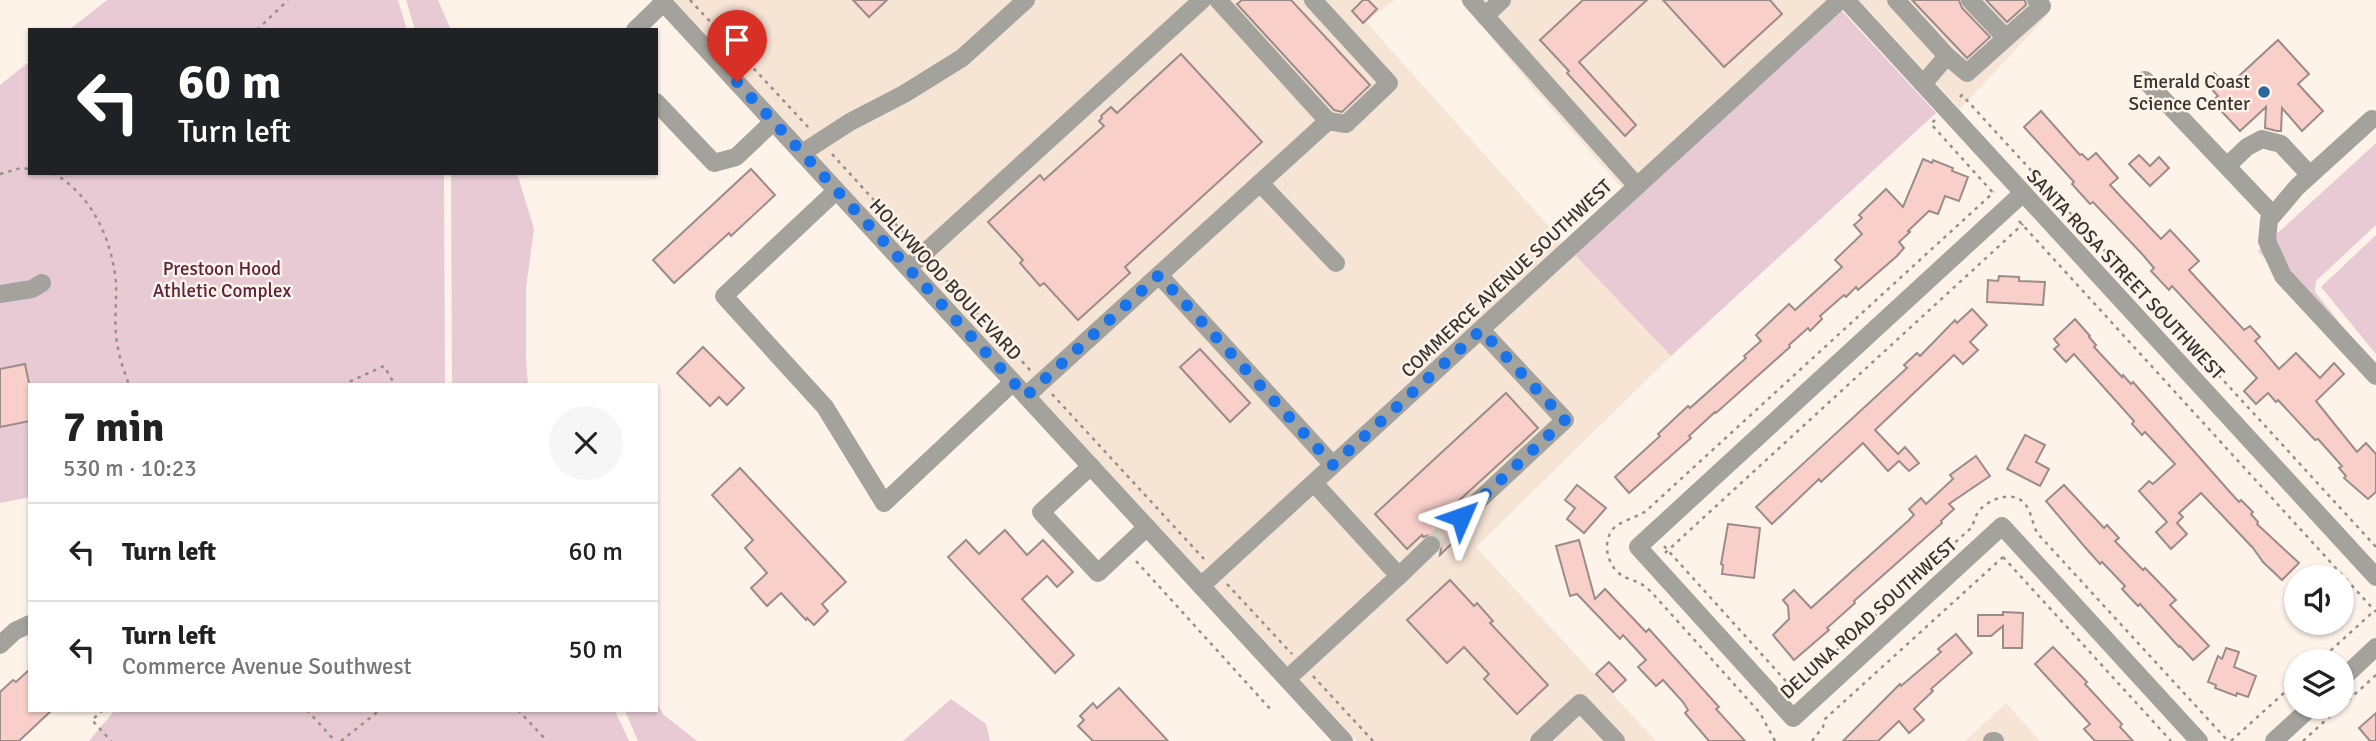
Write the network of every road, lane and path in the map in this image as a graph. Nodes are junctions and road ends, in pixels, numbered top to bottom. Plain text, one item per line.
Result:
1 (288, 0) edge
2 (1026, 0) edge
3 (1202, 0) edge
4 (1218, 0) edge
5 (1313, 0) edge
6 (1471, 0) edge
7 (1502, 0) edge
8 (1840, 0) edge
9 (1846, 0) edge
10 (1896, 0) edge
11 (1970, 0) edge
12 (2036, 0) edge
13 (662, 1) edge
14 (1485, 16) junction
15 (259, 28) edge
16 (637, 28) edge
17 (2006, 38) junction
18 (1947, 56) junction
19 (2146, 80) dead end
20 (1923, 84) junction
21 (658, 104) edge
22 (2372, 119) dead end
23 (1328, 121) junction
24 (774, 122) junction
25 (802, 153) junction
26 (2227, 166) junction
27 (28, 167) edge
28 (0, 174) edge
29 (56, 175) edge
30 (2310, 175) junction
31 (2010, 178) junction
32 (1260, 183) junction
33 (1637, 186) junction
34 (836, 191) junction
35 (2023, 193) junction
36 (2039, 210) junction
37 (2273, 215) junction
38 (1336, 263) dead end
39 (908, 268) junction
40 (1159, 275) junction
41 (42, 283) dead end
42 (0, 294) edge
43 (1481, 330) junction
44 (2376, 376) edge
45 (1013, 382) junction
46 (128, 383) edge
47 (346, 383) edge
48 (394, 383) edge
49 (1026, 396) junction
50 (1333, 465) junction
51 (1091, 466) junction
52 (1314, 483) junction
53 (1461, 517) tunnel mouth
54 (2002, 526) junction
55 (1147, 527) junction
56 (1652, 534) junction
57 (1431, 545) tunnel mouth
58 (1125, 548) junction
59 (1668, 551) junction
60 (2003, 557) junction
61 (1654, 564) junction
62 (1399, 576) junction
63 (2376, 577) edge
64 (1201, 586) junction
65 (2376, 609) edge
66 (28, 625) edge
67 (0, 645) edge
68 (2376, 647) edge
69 (2332, 649) edge
70 (2354, 668) edge
71 (2376, 675) edge
72 (1287, 679) junction
73 (1794, 690) junction
74 (2284, 693) edge
75 (2354, 694) edge
76 (1780, 703) junction
77 (101, 712) edge
78 (309, 712) edge
79 (377, 712) edge
80 (521, 712) edge
81 (1273, 712) dead end
82 (2298, 719) edge
83 (2327, 719) edge
84 (111, 741) edge
85 (335, 741) edge
86 (341, 741) edge
87 (547, 741) edge
88 (1344, 741) edge
89 (1539, 741) edge
90 (1616, 741) edge
91 (1775, 741) edge
92 (1812, 741) edge
93 (2171, 741) edge
94 (2199, 741) edge
95 (2230, 741) edge
96 (2274, 741) edge
97 (2303, 741) edge

1 - 15 path
2 - 25 street
3 - 39 street
4 - 23 street
5 - 23 street
6 - 14 street
7 - 14 street
8 - 33 street, COMMERCE AVENUE SOUTHWEST
9 - 20 street, SANTA ROSA STREET SOUTHWEST
10 - 18 street
11 - 17 street
12 - 17 street
13 - 16 street
13 - 24 street, HOLLYWOOD BOULEVARD
14 - 33 street
17 - 18 street
18 - 20 street
19 - 26 street
20 - 31 street, SANTA ROSA STREET SOUTHWEST
21 - 24 street
22 - 30 street
23 - 32 street
24 - 25 street, HOLLYWOOD BOULEVARD
25 - 34 street, HOLLYWOOD BOULEVARD
26 - 30 street
26 - 37 street
27 - 28 path
29 - 46 path
30 - 37 street
31 - 35 street, SANTA ROSA STREET SOUTHWEST
31 - 91 path
32 - 38 street
32 - 40 street
33 - 43 street, COMMERCE AVENUE SOUTHWEST
34 - 39 street, HOLLYWOOD BOULEVARD
34 - 45 street
35 - 36 street, SANTA ROSA STREET SOUTHWEST
35 - 56 street
36 - 59 path
36 - 63 street, SANTA ROSA STREET SOUTHWEST
37 - 44 street
39 - 45 street, HOLLYWOOD BOULEVARD
40 - 49 street
40 - 50 street
41 - 42 street
43 - 50 street, COMMERCE AVENUE SOUTHWEST
43 - 53 street
45 - 49 street, HOLLYWOOD BOULEVARD
47 - 48 path
49 - 51 street, HOLLYWOOD BOULEVARD
50 - 52 street, COMMERCE AVENUE SOUTHWEST
51 - 55 street, HOLLYWOOD BOULEVARD
51 - 58 street
52 - 62 street
52 - 64 street, COMMERCE AVENUE SOUTHWEST
54 - 60 path
54 - 76 street, DELUNA ROAD SOUTHWEST
54 - 94 street
55 - 58 street
55 - 64 street, HOLLYWOOD BOULEVARD
56 - 59 path
56 - 61 street, DELUNA ROAD SOUTHWEST
57 - 62 street
58 - 81 path
59 - 61 path
59 - 73 path
60 - 92 path
60 - 93 path
61 - 76 street, DELUNA ROAD SOUTHWEST
62 - 72 street
64 - 72 street, HOLLYWOOD BOULEVARD
65 - 69 path
66 - 67 street
68 - 70 street
71 - 75 path
72 - 88 street, HOLLYWOOD BOULEVARD
73 - 76 path
73 - 95 path
74 - 95 path
77 - 84 path
78 - 85 path
79 - 86 path
80 - 87 path
82 - 96 street
83 - 97 path
89 - 90 street

